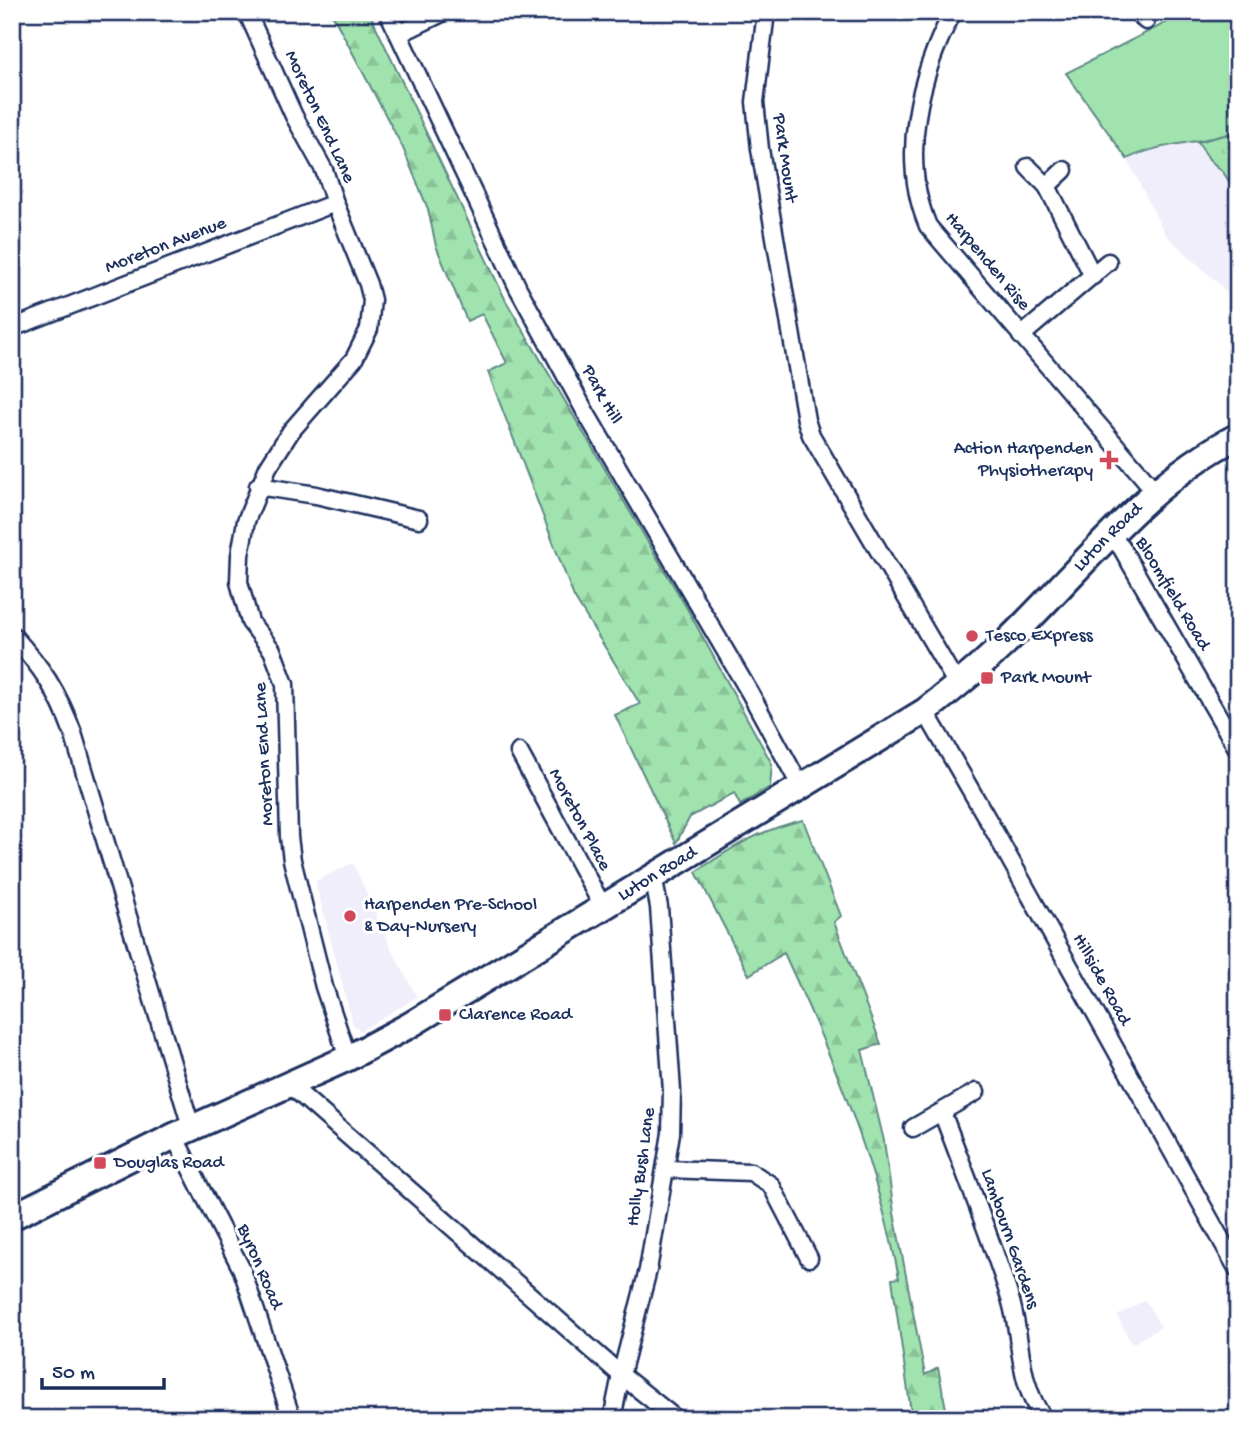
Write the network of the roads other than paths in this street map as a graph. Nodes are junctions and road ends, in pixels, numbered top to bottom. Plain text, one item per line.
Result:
1 (247, 12) edge
2 (388, 12) edge
3 (444, 12) edge
4 (766, 12) edge
5 (953, 12) edge
6 (399, 34) junction
7 (1028, 167) dead end
8 (1064, 170) dead end
9 (1047, 186) junction
10 (335, 204) junction
11 (1108, 262) dead end
12 (1093, 276) junction
13 (12, 328) edge
14 (1021, 336) junction
15 (1238, 436) edge
16 (258, 486) junction
17 (1156, 491) junction
18 (419, 519) dead end
19 (1109, 535) junction
20 (12, 635) edge
21 (958, 686) junction
22 (925, 711) junction
23 (1238, 750) edge
24 (519, 752) dead end
25 (801, 787) junction
26 (653, 876) junction
27 (603, 907) junction
28 (348, 1058) junction
29 (291, 1086) junction
30 (976, 1092) dead end
31 (942, 1112) junction
32 (913, 1128) dead end
33 (183, 1133) junction
34 (666, 1169) junction
35 (12, 1217) edge
36 (809, 1258) dead end
37 (1238, 1270) edge
38 (621, 1375) junction
39 (292, 1419) edge
40 (612, 1419) edge
41 (676, 1419) edge
42 (1044, 1419) edge

1 - 10 street, Moreton End Lane
2 - 6 street, Park Hill
3 - 6 street
4 - 21 street, Park Mount
5 - 14 street, Harpenden Rise
6 - 25 street, Park Hill
7 - 9 street
8 - 9 street
9 - 12 street
10 - 13 street, Moreton Avenue
10 - 16 street, Moreton End Lane
11 - 12 street, Harpenden Rise
12 - 14 street, Harpenden Rise
14 - 17 street, Harpenden Rise
15 - 17 main road, Luton Road
16 - 18 street
16 - 28 street, Moreton End Lane
17 - 19 main road, Luton Road
19 - 21 main road, Luton Road
19 - 23 street, Bloomfield Road
20 - 33 street
21 - 22 main road, Luton Road
22 - 25 main road, Luton Road
22 - 37 street, Hillside Road
24 - 27 street, Moreton Place
25 - 26 main road, Luton Road
26 - 27 main road, Luton Road
26 - 34 street, Holly Bush Lane
27 - 28 main road, Luton Road
28 - 29 main road, Luton Road
29 - 33 main road, Luton Road
29 - 38 street
30 - 31 street
31 - 32 street
31 - 42 street, Lambourn Gardens
33 - 35 main road, Luton Road
33 - 39 street, Byron Road
34 - 36 street
34 - 38 street, Holly Bush Lane
38 - 40 street, Holly Bush Lane
38 - 41 street

